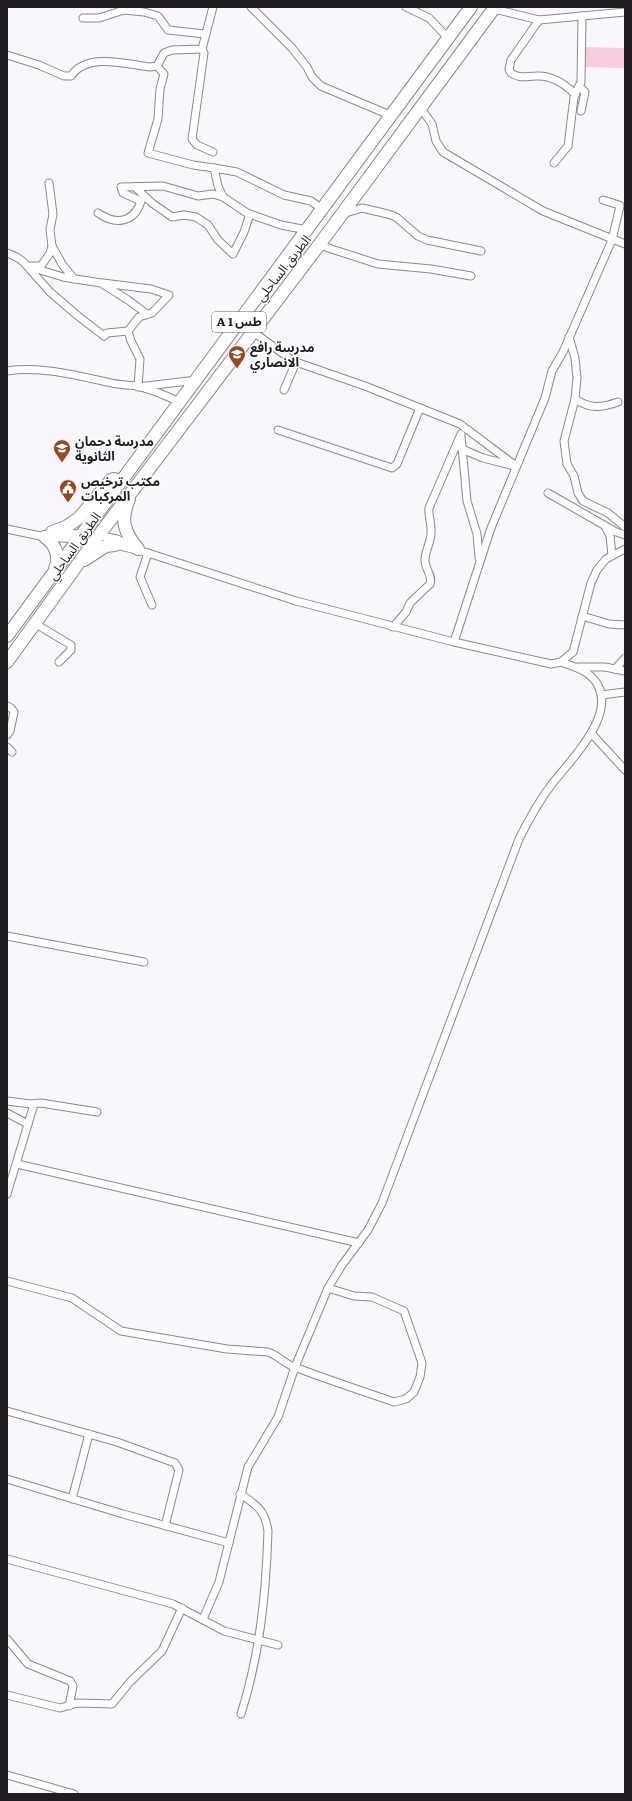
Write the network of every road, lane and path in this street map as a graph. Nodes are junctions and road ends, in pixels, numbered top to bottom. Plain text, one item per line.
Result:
1 (213, 7) edge
2 (251, 7) edge
3 (406, 7) edge
4 (472, 7) edge
5 (495, 8) edge
6 (625, 12) edge
7 (582, 16) junction
8 (83, 18) dead end
9 (539, 20) junction
10 (205, 34) junction
11 (448, 38) junction
12 (202, 49) junction
13 (7, 55) edge
14 (157, 66) junction
15 (579, 86) junction
16 (575, 94) junction
17 (420, 107) junction
18 (581, 111) dead end
19 (392, 116) junction
20 (213, 152) dead end
21 (554, 163) dead end
22 (214, 168) junction
23 (49, 182) dead end
24 (135, 187) junction
25 (223, 197) junction
26 (142, 198) junction
27 (603, 200) dead end
28 (322, 209) junction
29 (343, 212) junction
30 (98, 213) dead end
31 (250, 214) junction
32 (307, 230) junction
33 (612, 240) junction
34 (625, 244) edge
35 (319, 245) junction
36 (52, 246) junction
37 (481, 251) dead end
38 (7, 253) edge
39 (27, 266) junction
40 (471, 276) dead end
41 (74, 279) junction
42 (101, 283) junction
43 (147, 314) junction
44 (128, 331) junction
45 (252, 331) junction
46 (569, 337) junction
47 (296, 362) junction
48 (7, 371) edge
49 (197, 380) junction
50 (138, 387) junction
51 (284, 390) dead end
52 (575, 399) junction
53 (180, 402) junction
54 (618, 402) dead end
55 (420, 408) junction
56 (460, 424) junction
57 (278, 430) dead end
58 (461, 434) junction
59 (462, 449) junction
60 (516, 466) junction
61 (121, 481) junction
62 (134, 489) junction
63 (548, 493) dead end
64 (605, 526) junction
65 (625, 527) edge
66 (7, 529) edge
67 (48, 535) junction
68 (625, 535) edge
69 (81, 537) junction
70 (97, 537) junction
71 (115, 545) junction
72 (625, 548) edge
73 (143, 551) junction
74 (612, 555) junction
75 (479, 562) junction
76 (78, 564) junction
77 (55, 570) junction
78 (152, 605) dead end
79 (582, 616) junction
80 (34, 623) junction
81 (625, 626) edge
82 (393, 627) junction
83 (7, 636) edge
84 (454, 642) junction
85 (625, 658) edge
86 (7, 662) edge
87 (59, 662) dead end
88 (561, 662) junction
89 (576, 668) junction
90 (615, 669) junction
91 (625, 671) edge
92 (625, 692) edge
93 (601, 695) junction
94 (7, 706) edge
95 (591, 733) junction
96 (7, 734) edge
97 (625, 770) edge
98 (7, 936) edge
99 (144, 962) dead end
100 (7, 1101) edge
101 (34, 1104) junction
102 (97, 1112) dead end
103 (7, 1113) edge
104 (28, 1124) junction
105 (17, 1164) junction
106 (7, 1194) edge
107 (359, 1243) junction
108 (7, 1281) edge
109 (328, 1288) junction
110 (295, 1367) junction
111 (7, 1410) edge
112 (89, 1434) junction
113 (7, 1479) edge
114 (240, 1494) junction
115 (72, 1500) junction
116 (164, 1526) junction
117 (229, 1543) junction
118 (7, 1559) edge
119 (182, 1608) junction
120 (203, 1620) junction
121 (7, 1639) edge
122 (260, 1640) junction
123 (278, 1645) dead end
124 (7, 1695) edge
125 (69, 1706) junction
126 (241, 1714) dead end
127 (7, 1775) edge
128 (74, 1794) edge

1 - 10 street
2 - 19 street
3 - 11 street
4 - 11 highway, الطريق الساحلي / A 1 طس
5 - 9 street
5 - 17 highway, الطريق الساحلي / A 1 طس
6 - 7 street
7 - 9 street
7 - 15 street
8 - 10 street
9 - 16 street
10 - 12 street
11 - 19 highway, الطريق الساحلي / A 1 طس
12 - 14 street
12 - 20 street
13 - 14 street
14 - 22 street
15 - 16 street
15 - 18 street
16 - 21 street
17 - 29 highway, الطريق الساحلي / A 1 طس
17 - 33 street
19 - 28 highway, الطريق الساحلي / A 1 طس
22 - 25 street
22 - 28 street
23 - 36 street
24 - 25 street
24 - 26 street
24 - 26 street
25 - 31 street
26 - 30 street
26 - 31 street
27 - 33 street
28 - 32 highway, الطريق الساحلي / A 1 طس
29 - 35 highway, الطريق الساحلي / A 1 طس
29 - 37 street
31 - 32 street
32 - 49 highway, الطريق الساحلي / A 1 طس
33 - 34 street
33 - 46 street
35 - 40 street
35 - 45 highway, الطريق الساحلي / A 1 طس
36 - 39 street
36 - 41 street
38 - 39 street
39 - 41 street
39 - 44 street
41 - 42 street
42 - 43 street
42 - 43 street
43 - 44 street
44 - 50 street
45 - 47 street
45 - 62 highway, الطريق الساحلي / A 1 طس
46 - 52 street
46 - 60 street
47 - 51 street
47 - 55 street
48 - 50 street
49 - 50 street
49 - 53 highway, الطريق الساحلي / A 1 طس
50 - 53 street
52 - 54 street
52 - 65 street
53 - 61 highway, الطريق الساحلي / A 1 طس
55 - 56 street
55 - 57 street
56 - 58 street
56 - 60 street
58 - 59 street
58 - 82 street
59 - 60 street
59 - 75 street
60 - 75 street
61 - 67 highway
61 - 69 highway, الطريق الساحلي / A 1 طس
62 - 70 highway, الطريق الساحلي / A 1 طس
62 - 73 highway
63 - 64 street
64 - 68 street
64 - 74 street
66 - 67 street
67 - 69 street
67 - 77 highway
69 - 70 street
69 - 77 highway, الطريق الساحلي / A 1 طس
70 - 71 street
70 - 73 street
70 - 76 highway, الطريق الساحلي / A 1 طس
71 - 73 street
71 - 76 highway
72 - 74 street
73 - 78 street
73 - 82 street
74 - 79 street
75 - 84 street
76 - 80 highway, الطريق الساحلي / A 1 طس
77 - 83 highway, الطريق الساحلي / A 1 طس
79 - 81 street
79 - 88 street
80 - 86 highway, الطريق الساحلي / A 1 طس
80 - 87 street
82 - 84 street
84 - 88 street
85 - 90 street
88 - 89 street
89 - 90 street
89 - 93 street
90 - 91 street
92 - 93 street
93 - 95 street
94 - 96 street
95 - 97 street
95 - 107 street
98 - 99 street
100 - 101 street
101 - 102 street
101 - 104 street
103 - 104 street
104 - 105 street
105 - 106 street
105 - 107 street
107 - 109 street
108 - 110 street
109 - 110 street
109 - 110 street
110 - 114 street
111 - 112 street
112 - 115 street
112 - 116 street
113 - 115 street
114 - 117 street
114 - 122 street
115 - 116 street
116 - 117 street
117 - 120 street
118 - 119 street
119 - 120 street
119 - 125 street
120 - 122 street
121 - 125 street
122 - 123 street
122 - 126 street
124 - 125 street
127 - 128 street

